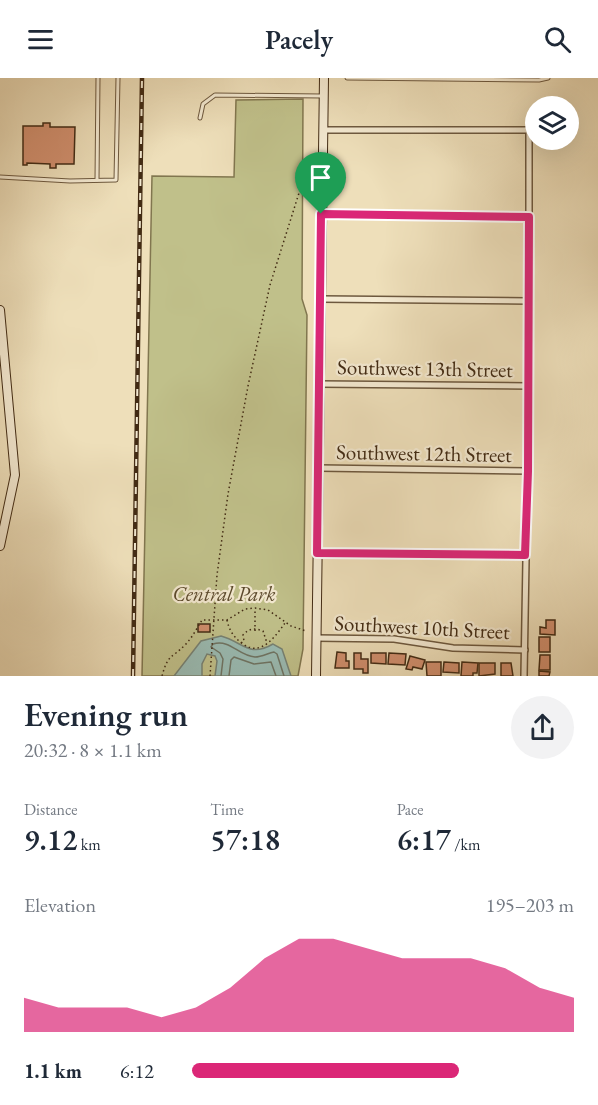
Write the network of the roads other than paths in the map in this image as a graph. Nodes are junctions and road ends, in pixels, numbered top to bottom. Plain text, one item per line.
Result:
1 (98, 78) edge
2 (118, 78) edge
3 (324, 78) edge
4 (347, 78) edge
5 (548, 78) edge
6 (504, 79) edge
7 (323, 96) junction
8 (200, 118) dead end
9 (323, 130) junction
10 (0, 177) edge
11 (97, 180) junction
12 (321, 214) junction
13 (529, 217) junction
14 (321, 299) junction
15 (529, 301) junction
16 (0, 310) edge
17 (2, 346) edge
18 (320, 384) junction
19 (529, 386) junction
20 (318, 468) junction
21 (528, 471) junction
22 (0, 546) edge
23 (317, 553) junction
24 (525, 555) junction
25 (316, 638) junction
26 (525, 650) junction
27 (316, 676) edge
28 (524, 676) edge

1 - 11 lane
2 - 11 lane
3 - 7 main road
4 - 6 lane
5 - 6 lane
7 - 8 lane
7 - 9 main road
9 - 12 main road
9 - 13 street
10 - 11 lane
12 - 13 street
12 - 14 main road
13 - 15 street
14 - 15 street
14 - 18 main road
15 - 19 street
16 - 17 main road
17 - 22 main road
18 - 19 street, Southwest 13th Street
18 - 20 main road
19 - 21 street
20 - 21 street, Southwest 12th Street
20 - 23 main road
21 - 24 street
23 - 24 street
23 - 25 main road
24 - 26 street
25 - 26 street, Southwest 10th Street
25 - 27 main road
26 - 28 street

